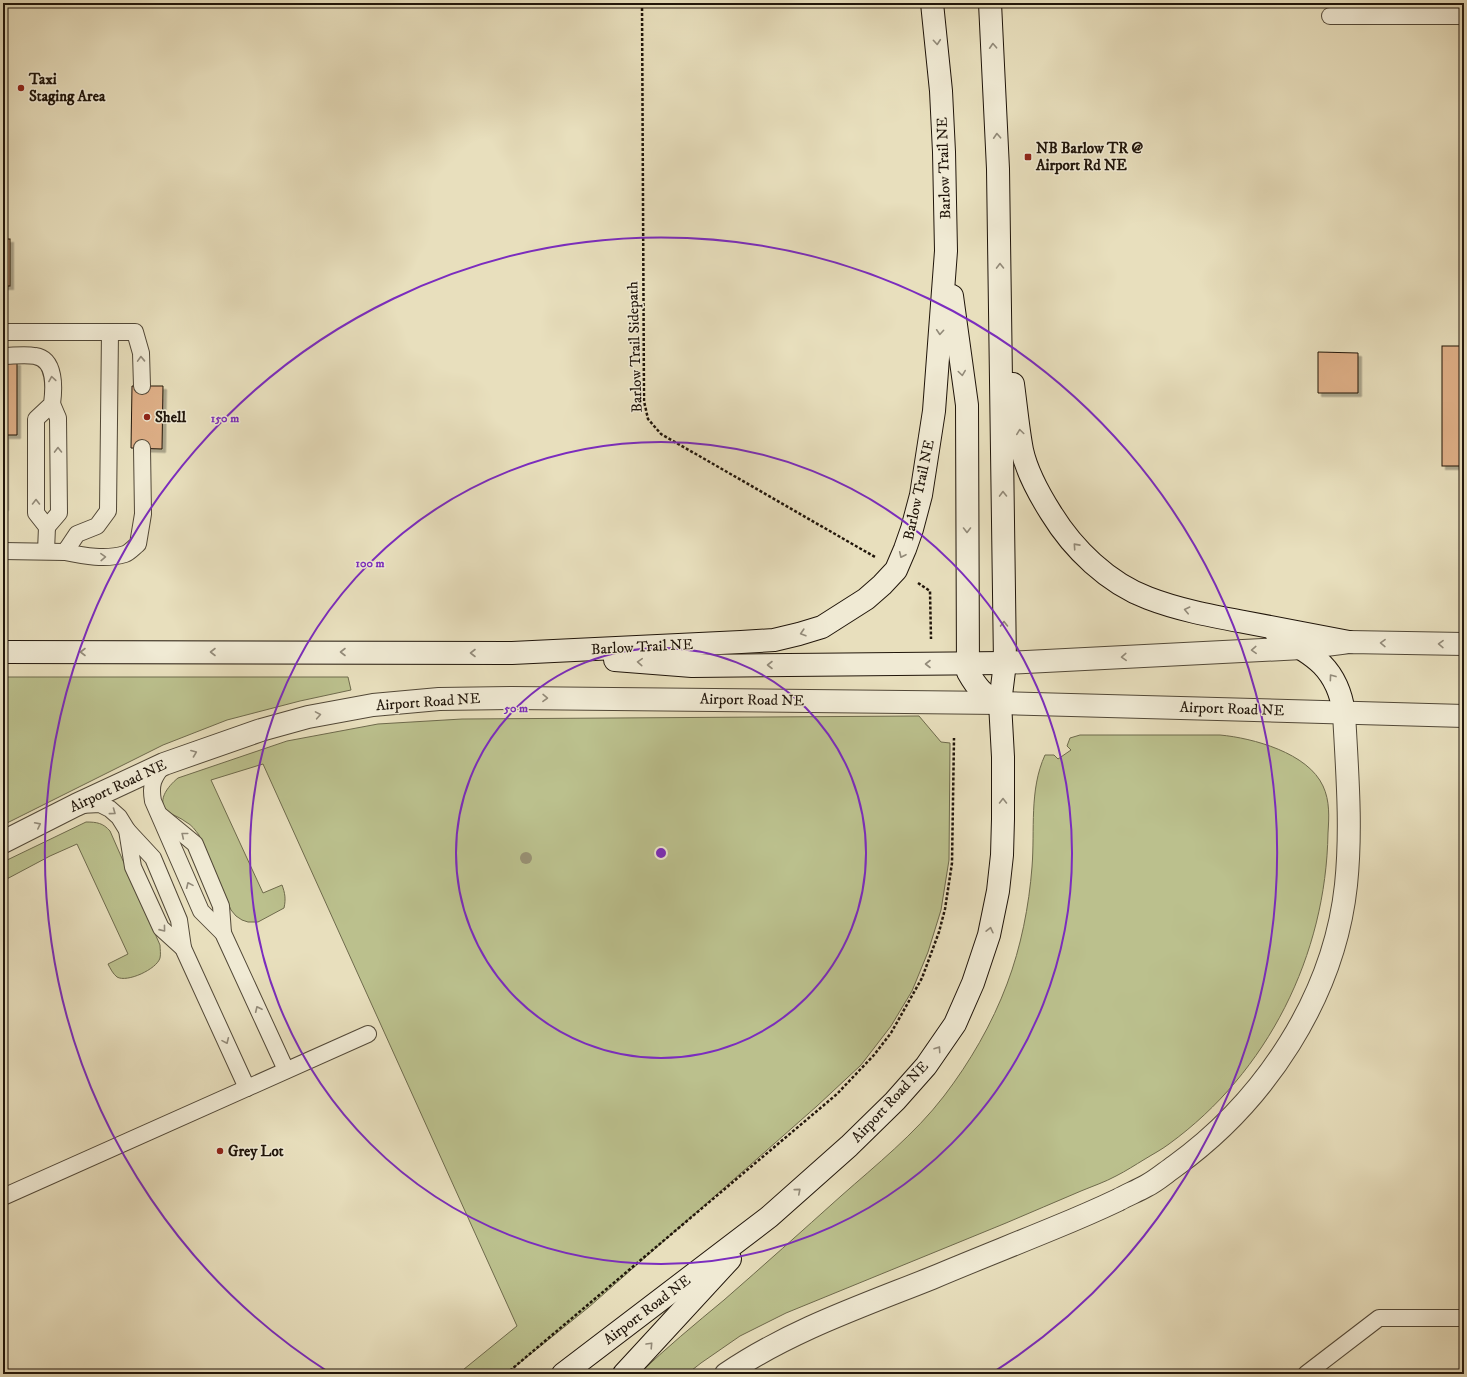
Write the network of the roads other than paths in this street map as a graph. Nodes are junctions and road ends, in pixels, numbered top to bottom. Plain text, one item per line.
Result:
1 (932, 3) edge
2 (990, 3) edge
3 (1330, 16) dead end
4 (1464, 16) edge
5 (946, 251) junction
6 (1001, 289) junction
7 (3, 332) edge
8 (110, 332) junction
9 (3, 356) edge
10 (142, 386) dead end
11 (52, 404) junction
12 (142, 448) dead end
13 (47, 527) junction
14 (3, 551) edge
15 (46, 551) junction
16 (64, 552) junction
17 (1219, 617) junction
18 (1349, 642) junction
19 (1464, 644) edge
20 (1302, 648) junction
21 (3, 652) edge
22 (512, 653) junction
23 (1005, 663) junction
24 (967, 664) junction
25 (1000, 703) junction
26 (1344, 713) junction
27 (1464, 716) edge
28 (164, 764) junction
29 (76, 805) junction
30 (159, 814) junction
31 (127, 830) junction
32 (3, 842) edge
33 (223, 933) junction
34 (184, 948) junction
35 (368, 1034) dead end
36 (286, 1070) junction
37 (247, 1088) junction
38 (3, 1197) edge
39 (769, 1216) junction
40 (1464, 1318) edge
41 (563, 1374) edge
42 (624, 1374) edge
43 (726, 1374) edge
44 (1306, 1374) edge

1 -> 5 main road, Barlow Trail NE
6 -> 2 main road
3 - 4 lane
5 -> 22 main road, Barlow Trail NE
5 -> 24 main road
17 -> 6 main road
23 -> 6 main road
7 - 8 lane
10 -> 8 lane
8 - 16 lane
11 -> 9 lane
13 -> 11 lane
13 -> 11 lane
16 -> 12 lane
13 - 15 lane
14 - 15 lane
15 - 16 lane
17 - 18 main road
17 - 20 main road
19 -> 18 main road
18 - 20 main road
20 -> 23 main road
26 -> 20 main road
22 -> 21 main road
24 -> 22 main road
23 - 24 main road
23 - 25 main road, Airport Road NE
24 - 25 main road
25 - 26 main road, Airport Road NE
28 -> 25 main road, Airport Road NE
39 -> 25 main road, Airport Road NE
26 - 27 main road, Airport Road NE
26 - 43 main road
28 - 29 main road, Airport Road NE
28 - 30 lane
29 -> 31 lane
32 -> 29 main road, Airport Road NE
33 -> 30 lane
33 -> 30 lane
31 - 34 lane
31 -> 34 lane
36 -> 33 lane
34 -> 37 lane
35 - 36 lane
36 - 37 lane
37 - 38 lane
39 - 41 main road, Airport Road NE
42 -> 39 main road, Airport Road NE
40 - 44 lane

